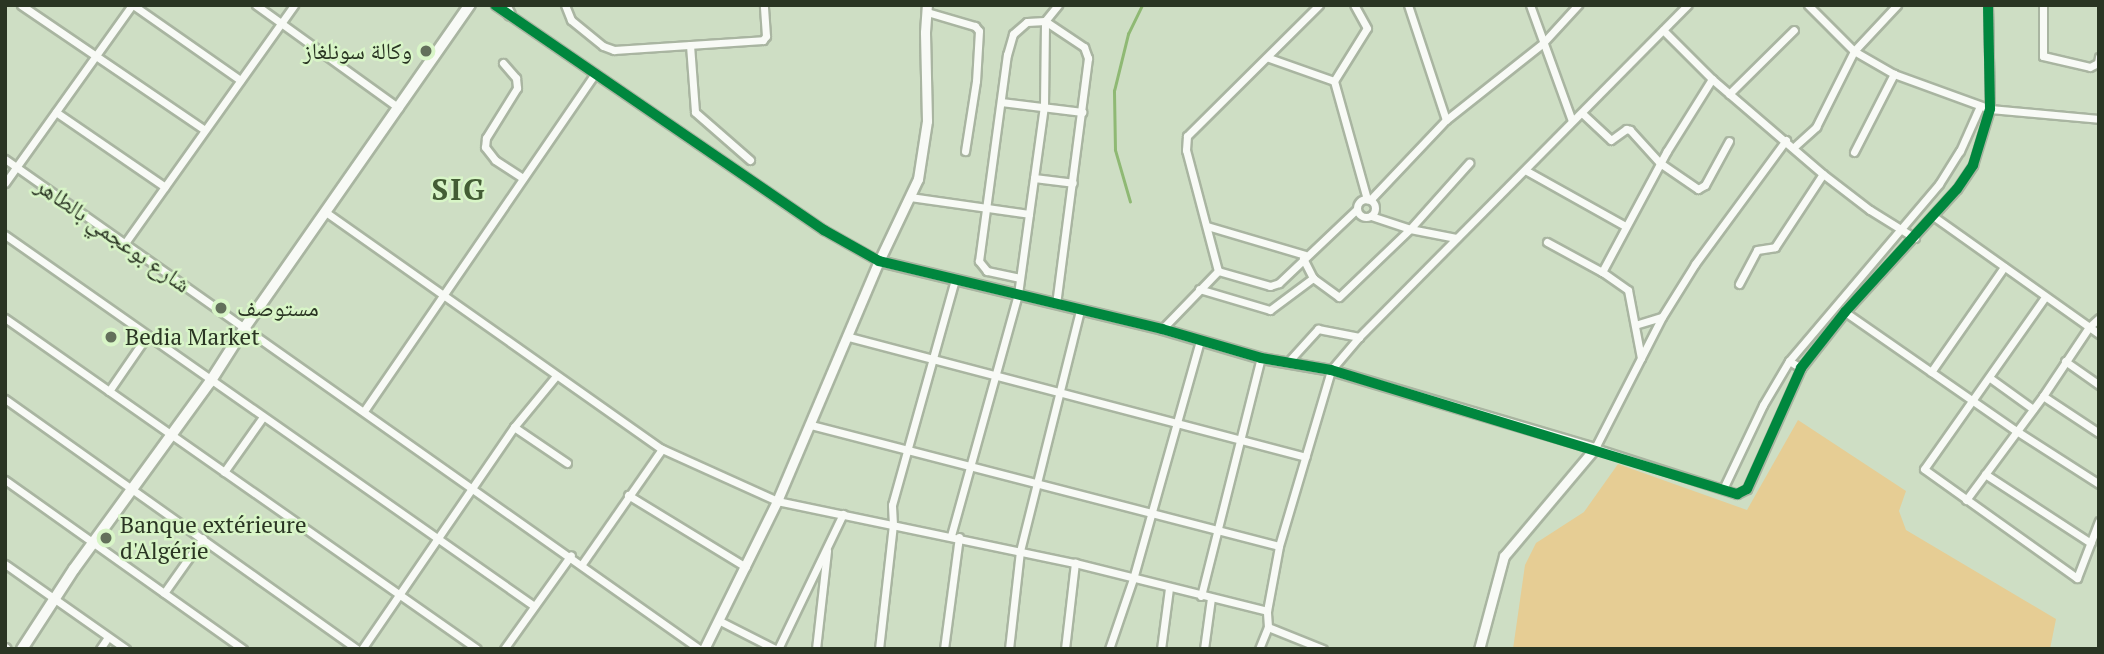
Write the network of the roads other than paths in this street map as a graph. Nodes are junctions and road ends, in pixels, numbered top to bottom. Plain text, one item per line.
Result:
1 (21, 5) edge
2 (132, 5) edge
3 (256, 5) edge
4 (294, 5) edge
5 (470, 5) edge
6 (495, 5) edge
7 (565, 5) edge
8 (764, 5) edge
9 (1058, 5) edge
10 (1320, 5) edge
11 (1354, 5) edge
12 (1408, 5) edge
13 (1530, 5) edge
14 (1578, 5) edge
15 (1688, 5) edge
16 (1808, 5) edge
17 (1897, 5) edge
18 (1988, 5) edge
19 (2043, 5) edge
20 (927, 9) edge
21 (507, 10) edge
22 (1045, 21) junction
23 (281, 23) junction
24 (1663, 30) junction
25 (1794, 30) dead end
26 (1543, 43) junction
27 (690, 45) junction
28 (1854, 51) junction
29 (97, 55) junction
30 (2099, 57) edge
31 (1269, 58) junction
32 (503, 62) dead end
33 (595, 74) junction
34 (1894, 74) junction
35 (1712, 79) junction
36 (240, 80) junction
37 (1334, 80) junction
38 (1729, 94) junction
39 (1001, 102) junction
40 (1044, 106) junction
41 (1980, 106) junction
42 (399, 108) junction
43 (1990, 109) junction
44 (56, 112) junction
45 (1082, 112) junction
46 (1583, 114) junction
47 (2099, 119) edge
48 (1446, 120) junction
49 (1572, 121) junction
50 (205, 130) junction
51 (1786, 140) junction
52 (1729, 141) dead end
53 (1794, 147) junction
54 (965, 151) dead end
55 (1854, 152) dead end
56 (5, 159) edge
57 (750, 160) dead end
58 (1469, 163) dead end
59 (1660, 163) junction
60 (16, 167) junction
61 (1525, 170) junction
62 (1823, 174) junction
63 (523, 178) junction
64 (1034, 178) junction
65 (5, 183) edge
66 (1073, 183) junction
67 (165, 187) junction
68 (910, 197) junction
69 (1369, 200) junction
70 (987, 209) junction
71 (1356, 209) junction
72 (327, 214) junction
73 (1030, 214) junction
74 (1371, 216) junction
75 (1933, 216) junction
76 (1207, 226) junction
77 (1625, 226) junction
78 (1410, 229) junction
79 (1903, 230) junction
80 (5, 235) edge
81 (1915, 237) junction
82 (1456, 239) junction
83 (1547, 242) dead end
84 (125, 243) junction
85 (1304, 257) junction
86 (879, 261) junction
87 (2004, 267) junction
88 (1218, 271) junction
89 (1602, 272) junction
90 (1020, 278) junction
91 (1313, 278) junction
92 (955, 279) junction
93 (1739, 284) dead end
94 (1199, 289) junction
95 (1018, 295) junction
96 (444, 296) junction
97 (2045, 297) junction
98 (1056, 304) junction
99 (1080, 310) junction
100 (1845, 312) junction
101 (1662, 317) junction
102 (5, 318) edge
103 (2099, 318) edge
104 (1635, 325) junction
105 (245, 327) junction
106 (2089, 327) junction
107 (1162, 330) junction
108 (2099, 334) edge
109 (147, 337) junction
110 (849, 337) junction
111 (1359, 337) junction
112 (1200, 341) junction
113 (1261, 358) junction
114 (1642, 358) junction
115 (932, 361) junction
116 (1789, 361) junction
117 (2064, 361) junction
118 (1288, 362) junction
119 (1801, 368) junction
120 (1331, 370) junction
121 (1931, 372) junction
122 (556, 376) junction
123 (997, 378) junction
124 (1990, 378) junction
125 (210, 382) junction
126 (2099, 385) edge
127 (109, 391) junction
128 (1061, 396) junction
129 (2043, 396) junction
130 (5, 399) edge
131 (1973, 401) junction
132 (2033, 409) junction
133 (364, 411) junction
134 (263, 417) junction
135 (1177, 423) junction
136 (811, 425) junction
137 (514, 427) junction
138 (2015, 430) junction
139 (2099, 433) edge
140 (170, 434) junction
141 (1242, 442) junction
142 (1595, 448) junction
143 (663, 449) junction
144 (905, 449) junction
145 (1305, 457) junction
146 (567, 463) dead end
147 (971, 466) junction
148 (224, 472) junction
149 (1984, 474) junction
150 (5, 480) edge
151 (1036, 483) junction
152 (2099, 484) edge
153 (132, 487) junction
154 (471, 488) junction
155 (1723, 489) junction
156 (628, 495) junction
157 (1966, 500) junction
158 (777, 501) junction
159 (1152, 513) junction
160 (843, 514) junction
161 (2099, 522) edge
162 (893, 525) junction
163 (1217, 530) junction
164 (955, 536) junction
165 (202, 538) junction
166 (438, 540) junction
167 (93, 543) junction
168 (828, 543) junction
169 (2091, 543) junction
170 (1279, 546) junction
171 (1020, 551) junction
172 (571, 555) junction
173 (1075, 563) junction
174 (5, 564) edge
175 (582, 564) junction
176 (746, 567) junction
177 (1133, 579) junction
178 (1169, 588) junction
179 (164, 593) junction
180 (399, 596) junction
181 (1200, 596) junction
182 (1211, 598) junction
183 (55, 600) junction
184 (534, 606) junction
185 (1267, 611) junction
186 (720, 621) junction
187 (1268, 627) junction
188 (108, 637) junction
189 (22, 649) edge
190 (100, 649) edge
191 (126, 649) edge
192 (243, 649) edge
193 (359, 649) edge
194 (477, 649) edge
195 (504, 649) edge
196 (701, 649) edge
197 (776, 649) edge
198 (816, 649) edge
199 (879, 649) edge
200 (944, 649) edge
201 (1009, 649) edge
202 (1066, 649) edge
203 (1109, 649) edge
204 (1161, 649) edge
205 (1204, 649) edge
206 (1259, 649) edge
207 (1323, 649) edge
208 (1479, 649) edge

1 - 29 street
2 - 29 street
2 - 36 street
3 - 23 street
4 - 23 street
5 - 42 main road
6 - 21 street
7 - 27 street
8 - 27 street
9 - 22 street
10 - 31 street
11 - 37 street
12 - 48 street
13 - 26 street
14 - 26 street
15 - 24 street
16 - 28 street
17 - 28 street
18 - 43 street
19 - 30 street
20 - 54 street
20 - 68 street
21 - 33 street
22 - 39 street
22 - 40 street
22 - 45 street
23 - 36 street
23 - 42 street
24 - 35 street
24 - 46 street
25 - 38 street
26 - 48 street
26 - 49 street
27 - 57 street
28 - 34 street
28 - 53 street
29 - 44 street
29 - 50 street
31 - 37 street
31 - 76 street
32 - 63 street
33 - 63 street
33 - 86 street
34 - 41 street
34 - 55 street
35 - 38 street
35 - 59 street
36 - 50 street
37 - 69 street
38 - 51 street
39 - 40 street
39 - 70 street
40 - 45 street
40 - 64 street
41 - 43 street
41 - 79 street
42 - 72 main road
43 - 47 street
43 - 75 street
44 - 60 street
44 - 67 street
45 - 66 street
46 - 49 street
46 - 59 street
48 - 69 street
49 - 61 street
50 - 67 street
51 - 53 street
51 - 101 street
52 - 59 street
53 - 62 street
56 - 60 street, شارع بوعجمي بالطاهر
58 - 78 street
59 - 77 street
60 - 65 street
60 - 84 street, شارع بوعجمي بالطاهر
61 - 77 street
61 - 82 street
62 - 79 street
62 - 93 street
63 - 96 street
64 - 66 street
64 - 73 street
66 - 98 street
67 - 84 street
68 - 70 street
68 - 86 street
69 - 71 street
69 - 74 street
70 - 73 street
70 - 90 street
71 - 74 street
71 - 85 street
72 - 96 street
72 - 105 main road
73 - 90 street
74 - 78 street
75 - 81 street
75 - 87 street
76 - 85 street
76 - 88 street
77 - 89 street
78 - 82 street
78 - 91 street
79 - 81 street
79 - 116 street
80 - 109 street
81 - 100 street
82 - 111 street
83 - 89 street
84 - 105 street, شارع بوعجمي بالطاهر
85 - 88 street
85 - 91 street
86 - 92 street
86 - 110 street
87 - 97 street
87 - 121 street
88 - 94 street
89 - 104 street
90 - 95 street
91 - 94 street
92 - 95 street
92 - 115 street
94 - 107 street
95 - 98 street
95 - 123 street
96 - 122 street
96 - 133 street
97 - 106 street
97 - 124 street
98 - 99 street
99 - 107 street
99 - 128 street
100 - 119 street
100 - 121 street
101 - 104 street
101 - 114 street
102 - 127 street
103 - 106 street
104 - 114 street
105 - 125 main road
105 - 133 street, شارع بوعجمي بالطاهر
106 - 108 street
106 - 117 street
107 - 112 street
109 - 125 street
109 - 127 street
110 - 115 street
110 - 136 street
111 - 118 street
111 - 120 street
112 - 113 street
112 - 135 street
113 - 118 street
113 - 141 street
114 - 142 street
115 - 123 street
115 - 144 street
116 - 119 street
116 - 155 street
117 - 126 street
117 - 129 street
118 - 120 street
119 - 155 street
120 - 142 street
120 - 145 street
121 - 131 street
122 - 137 street
122 - 143 street
123 - 128 street
123 - 147 street
124 - 131 street
124 - 132 street
125 - 134 street
125 - 140 main road
127 - 140 street
128 - 135 street
128 - 151 street
129 - 132 street
129 - 139 street
130 - 153 street
131 - 138 street
131 - 157 street
132 - 138 street
133 - 154 street, شارع بوعجمي بالطاهر
134 - 148 street
134 - 166 street
135 - 141 street
135 - 159 street
136 - 144 street
136 - 158 street
137 - 146 street
137 - 154 street
138 - 149 street
138 - 152 street
140 - 148 street
140 - 153 main road
141 - 145 street
141 - 163 street
142 - 155 street
142 - 208 street
143 - 156 street
143 - 158 street
144 - 147 street
144 - 162 street
145 - 170 street
147 - 151 street
147 - 164 street
148 - 180 street
149 - 157 street
149 - 169 street
150 - 167 street
151 - 159 street
151 - 171 street
153 - 165 street
153 - 167 main road
154 - 166 street
154 - 172 street, شارع بوعجمي بالطاهر
156 - 175 street
156 - 176 street
157 - 169 street
158 - 160 street
158 - 176 street
159 - 163 street
159 - 177 street
160 - 162 street
160 - 168 street
161 - 169 street
162 - 164 street
162 - 199 street
163 - 170 street
163 - 181 street
164 - 171 street
164 - 200 street
165 - 179 street
165 - 193 street
166 - 180 street
166 - 184 street
167 - 179 street
167 - 183 main road
168 - 197 street
168 - 198 street
170 - 185 street
171 - 173 street
171 - 201 street
172 - 175 street, شارع بوعجمي بالطاهر
172 - 184 street
173 - 177 street
173 - 202 street
174 - 183 street
175 - 196 street, شارع بوعجمي بالطاهر
176 - 186 street
177 - 178 street
177 - 203 street
178 - 181 street
178 - 204 street
179 - 192 street
180 - 193 street
180 - 194 street
181 - 182 street
182 - 185 street
182 - 205 street
183 - 188 street
183 - 189 main road
184 - 195 street
185 - 187 street
186 - 196 street
186 - 197 street
187 - 206 street
187 - 207 street
188 - 190 street
188 - 191 street

